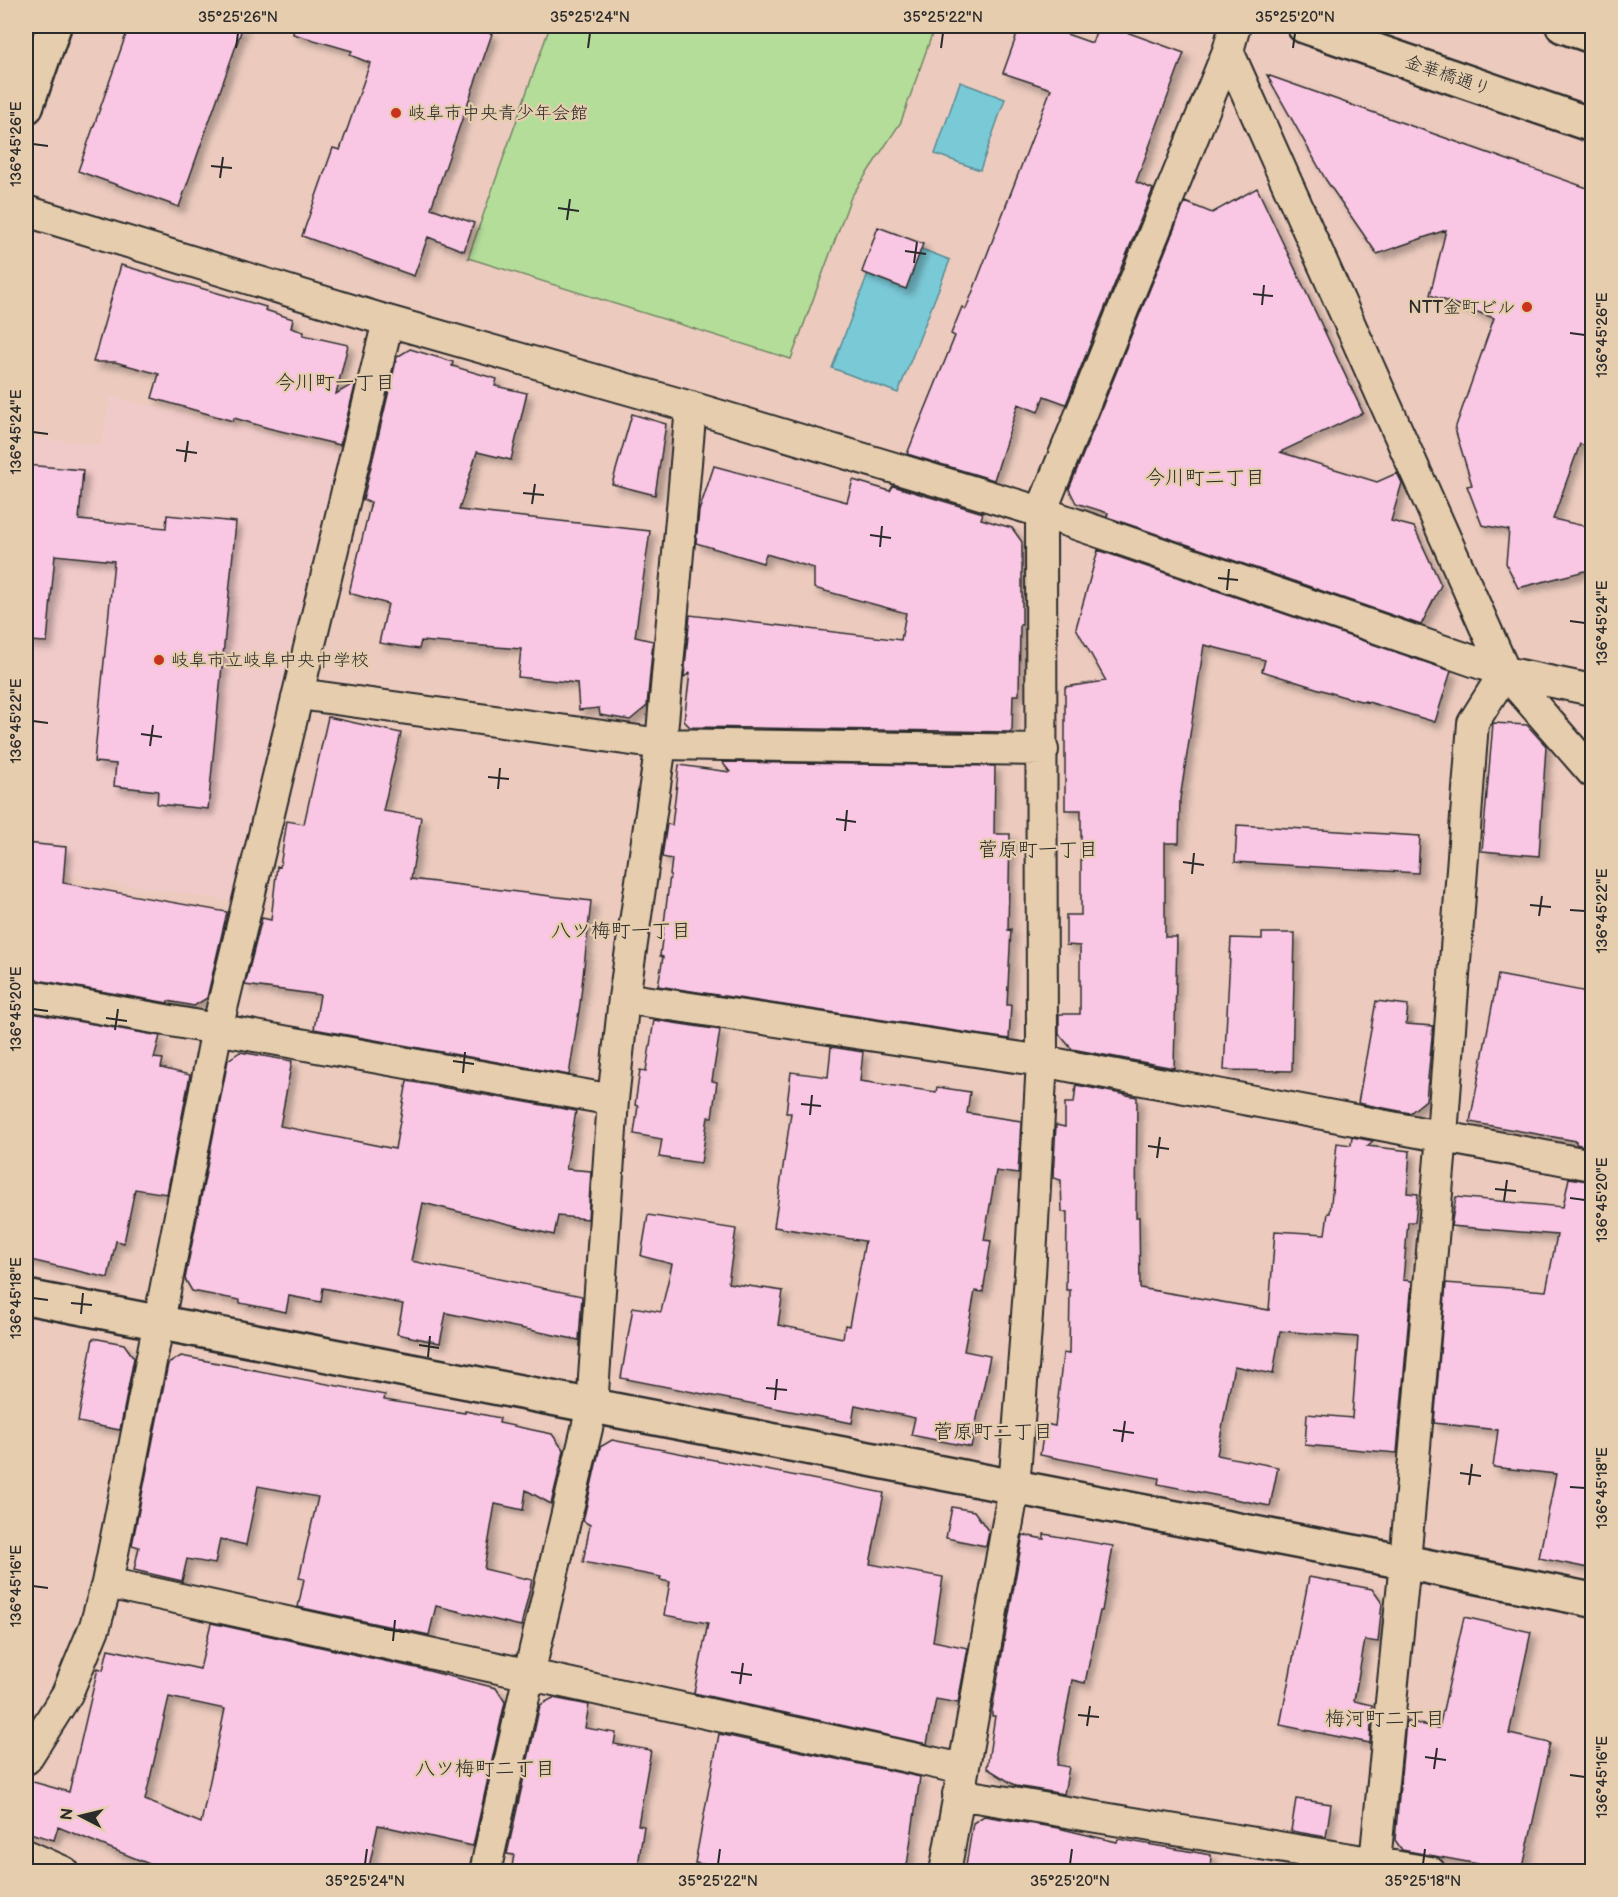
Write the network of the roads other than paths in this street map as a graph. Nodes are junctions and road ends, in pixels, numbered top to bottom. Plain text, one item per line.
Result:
1 (54, 26) edge
2 (1304, 26) edge
3 (1563, 26) edge
4 (1593, 36) edge
5 (1232, 38) edge
6 (26, 107) edge
7 (1593, 125) edge
8 (26, 211) edge
9 (388, 321) junction
10 (691, 407) junction
11 (1041, 512) junction
12 (1505, 672) junction
13 (1593, 690) edge
14 (299, 694) junction
15 (661, 744) junction
16 (1043, 750) junction
17 (1593, 772) edge
18 (26, 995) edge
19 (624, 998) junction
20 (217, 1029) junction
21 (1042, 1061) junction
22 (613, 1100) junction
23 (1442, 1135) junction
24 (1593, 1165) edge
25 (26, 1297) edge
26 (158, 1322) junction
27 (592, 1407) junction
28 (1014, 1488) junction
29 (1405, 1562) junction
30 (107, 1583) junction
31 (1593, 1600) edge
32 (529, 1674) junction
33 (26, 1759) edge
34 (960, 1781) junction
35 (26, 1855) edge
36 (1375, 1867) edge
37 (64, 1872) edge
38 (485, 1872) edge
39 (945, 1872) edge
40 (1430, 1872) edge

1 - 6 street
2 - 7 street, 金華橋通り
3 - 4 street
5 - 11 street
5 - 12 street
8 - 9 street
9 - 10 street
9 - 14 street
10 - 11 street
10 - 15 street
11 - 12 street
11 - 16 street
12 - 13 street
12 - 17 street
12 - 23 street
14 - 15 street
14 - 20 street
15 - 16 street
15 - 19 street
16 - 21 street
18 - 20 street
19 - 21 street
19 - 22 street
20 - 22 street
20 - 26 street
21 - 23 street
21 - 28 street
22 - 27 street
23 - 24 street
23 - 29 street
25 - 26 street
26 - 27 street
26 - 30 street
27 - 28 street
27 - 32 street
28 - 29 street
28 - 34 street
29 - 31 street
29 - 36 street
30 - 32 street
30 - 33 street
32 - 34 street
32 - 38 street
34 - 36 street
34 - 39 street
35 - 37 street
36 - 40 street

